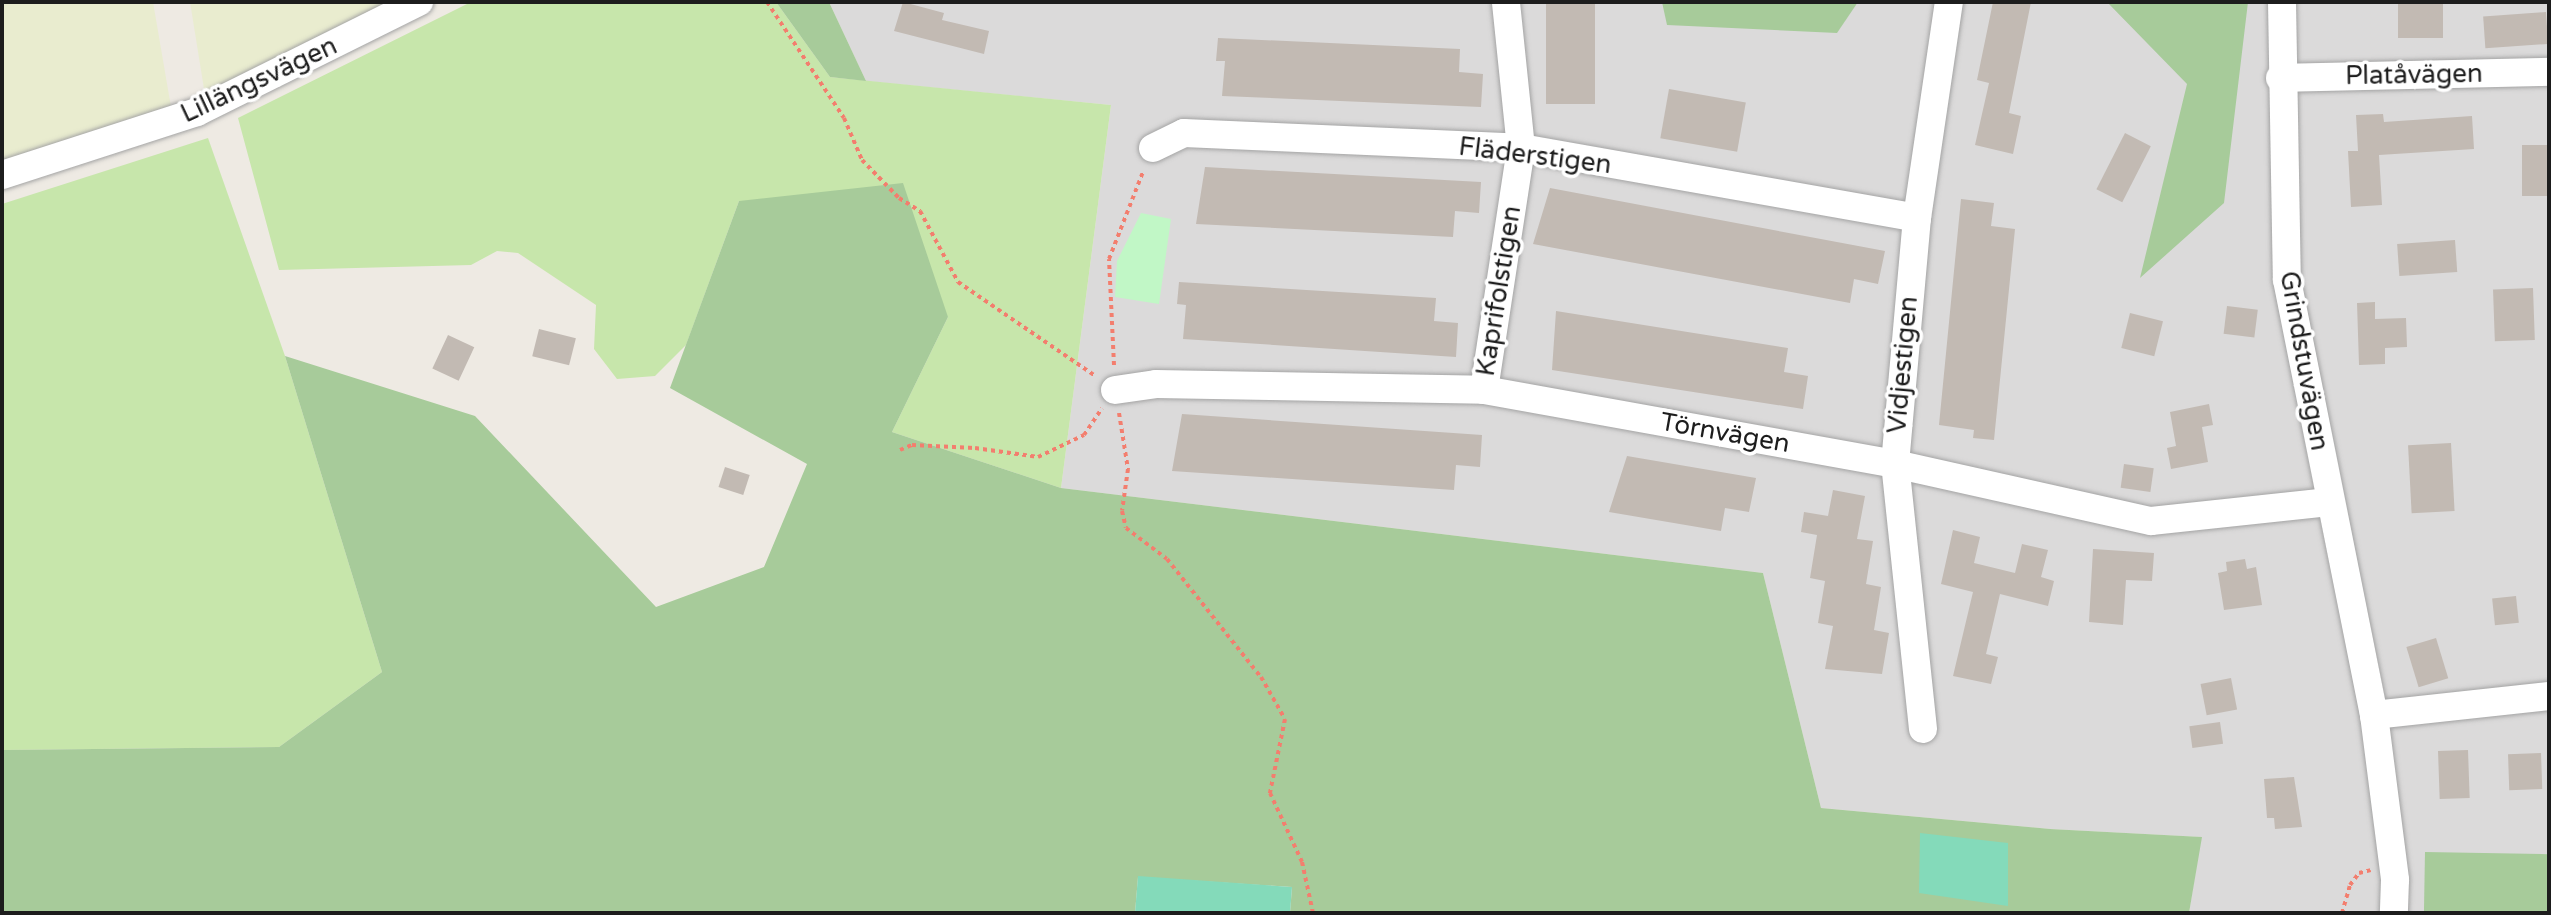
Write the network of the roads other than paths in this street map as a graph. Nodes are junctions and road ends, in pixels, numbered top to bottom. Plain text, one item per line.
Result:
1 (419, 2) edge
2 (1506, 2) edge
3 (1949, 2) edge
4 (2282, 2) edge
5 (2549, 72) edge
6 (2280, 78) junction
7 (1153, 148) road end
8 (1521, 148) junction
9 (2, 175) edge
10 (1917, 218) junction
11 (1115, 390) road end
12 (1484, 390) junction
13 (1895, 464) junction
14 (2329, 502) junction
15 (2549, 696) edge
16 (2374, 715) junction
17 (1923, 729) dead end
18 (2394, 913) edge

1 - 9 street, Lillängsvägen
2 - 8 street, Kaprifolstigen
3 - 10 street, Vidjestigen
4 - 6 street, Grindstuvägen
5 - 6 street, Platåvägen
6 - 14 street, Grindstuvägen
7 - 8 street, Fläderstigen
8 - 10 street, Fläderstigen
8 - 12 street, Kaprifolstigen
10 - 13 street, Vidjestigen
11 - 12 street, Törnvägen
12 - 13 street, Törnvägen
13 - 14 street, Törnvägen
13 - 17 street, Vidjestigen
14 - 16 street, Grindstuvägen
15 - 16 street
16 - 18 street, Grindstuvägen

